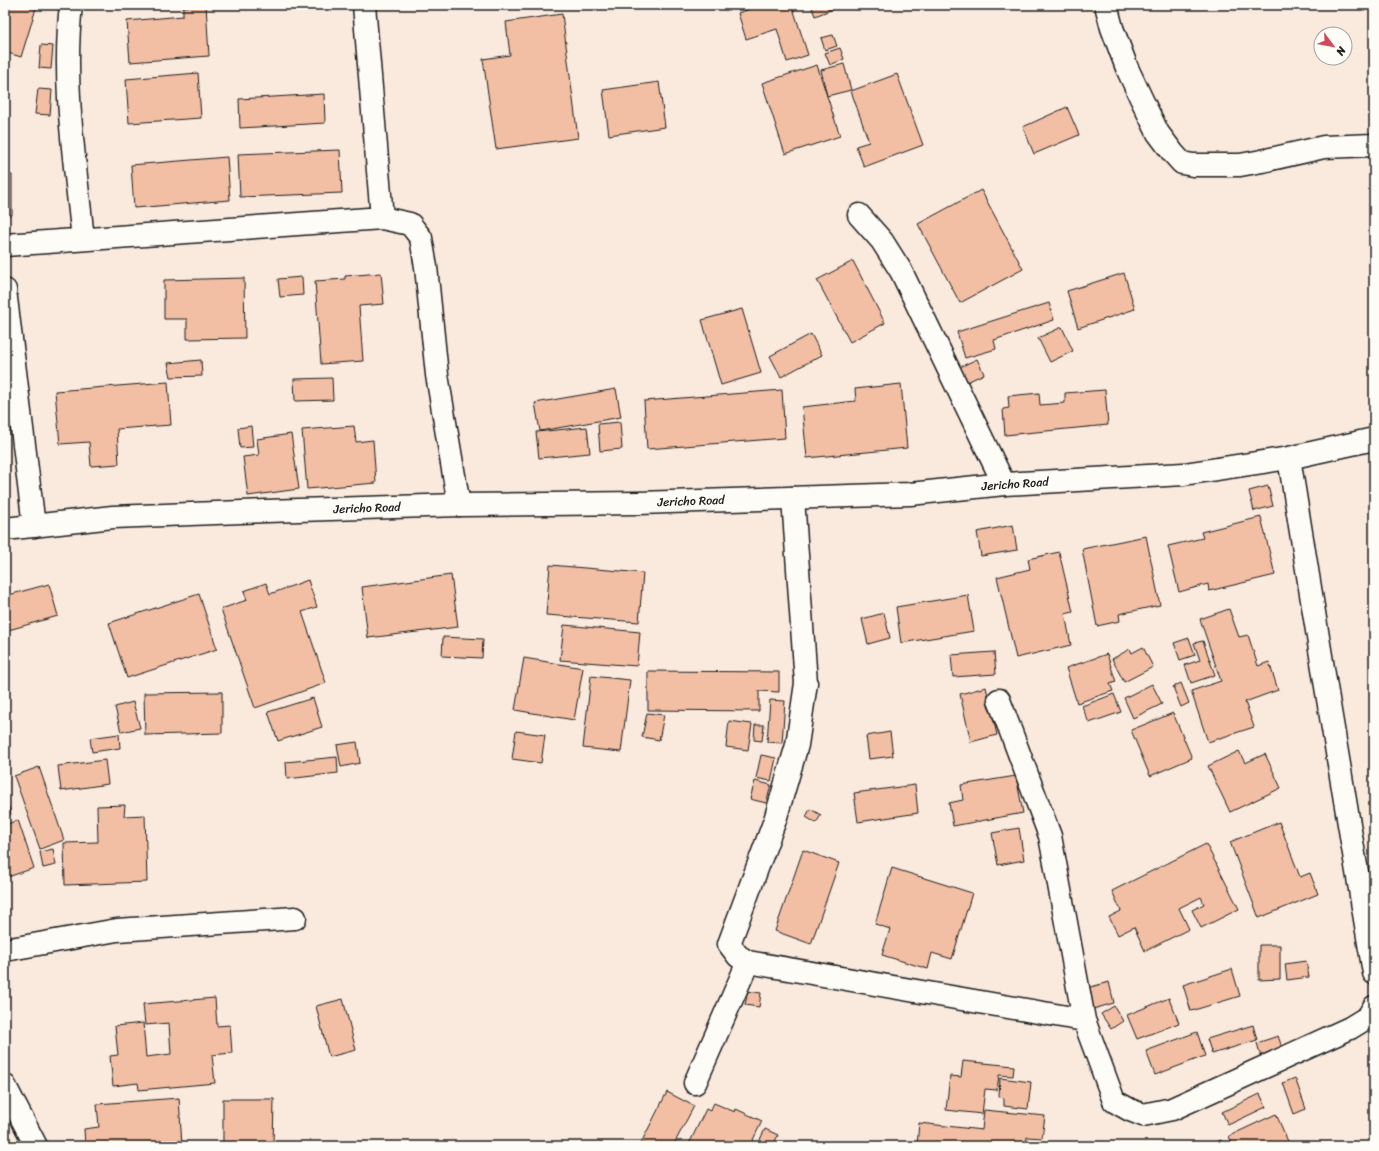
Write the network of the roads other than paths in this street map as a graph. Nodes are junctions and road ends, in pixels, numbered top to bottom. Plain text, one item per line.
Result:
1 (71, 5) edge
2 (364, 5) edge
3 (1106, 5) edge
4 (1374, 145) edge
5 (859, 215) dead end
6 (382, 218) junction
7 (83, 239) junction
8 (5, 245) edge
9 (5, 290) edge
10 (1374, 439) edge
11 (1289, 458) junction
12 (1004, 484) junction
13 (793, 498) junction
14 (458, 505) junction
15 (34, 526) junction
16 (5, 529) edge
17 (999, 700) dead end
18 (295, 918) dead end
19 (5, 950) edge
20 (748, 962) junction
21 (1374, 974) edge
22 (1374, 1007) edge
23 (1084, 1020) junction
24 (695, 1083) dead end
25 (5, 1086) edge
26 (36, 1146) edge

1 - 7 street
2 - 6 street
3 - 4 street
5 - 12 street
6 - 7 street
6 - 14 street
7 - 8 street
9 - 15 street
10 - 11 street, Jericho Road
11 - 12 street, Jericho Road
11 - 21 street
12 - 13 street, Jericho Road
13 - 14 street, Jericho Road
13 - 20 street
14 - 15 street, Jericho Road
15 - 16 street, Jericho Road
17 - 23 street
18 - 19 street
20 - 23 street
20 - 24 street
22 - 23 street
25 - 26 street

